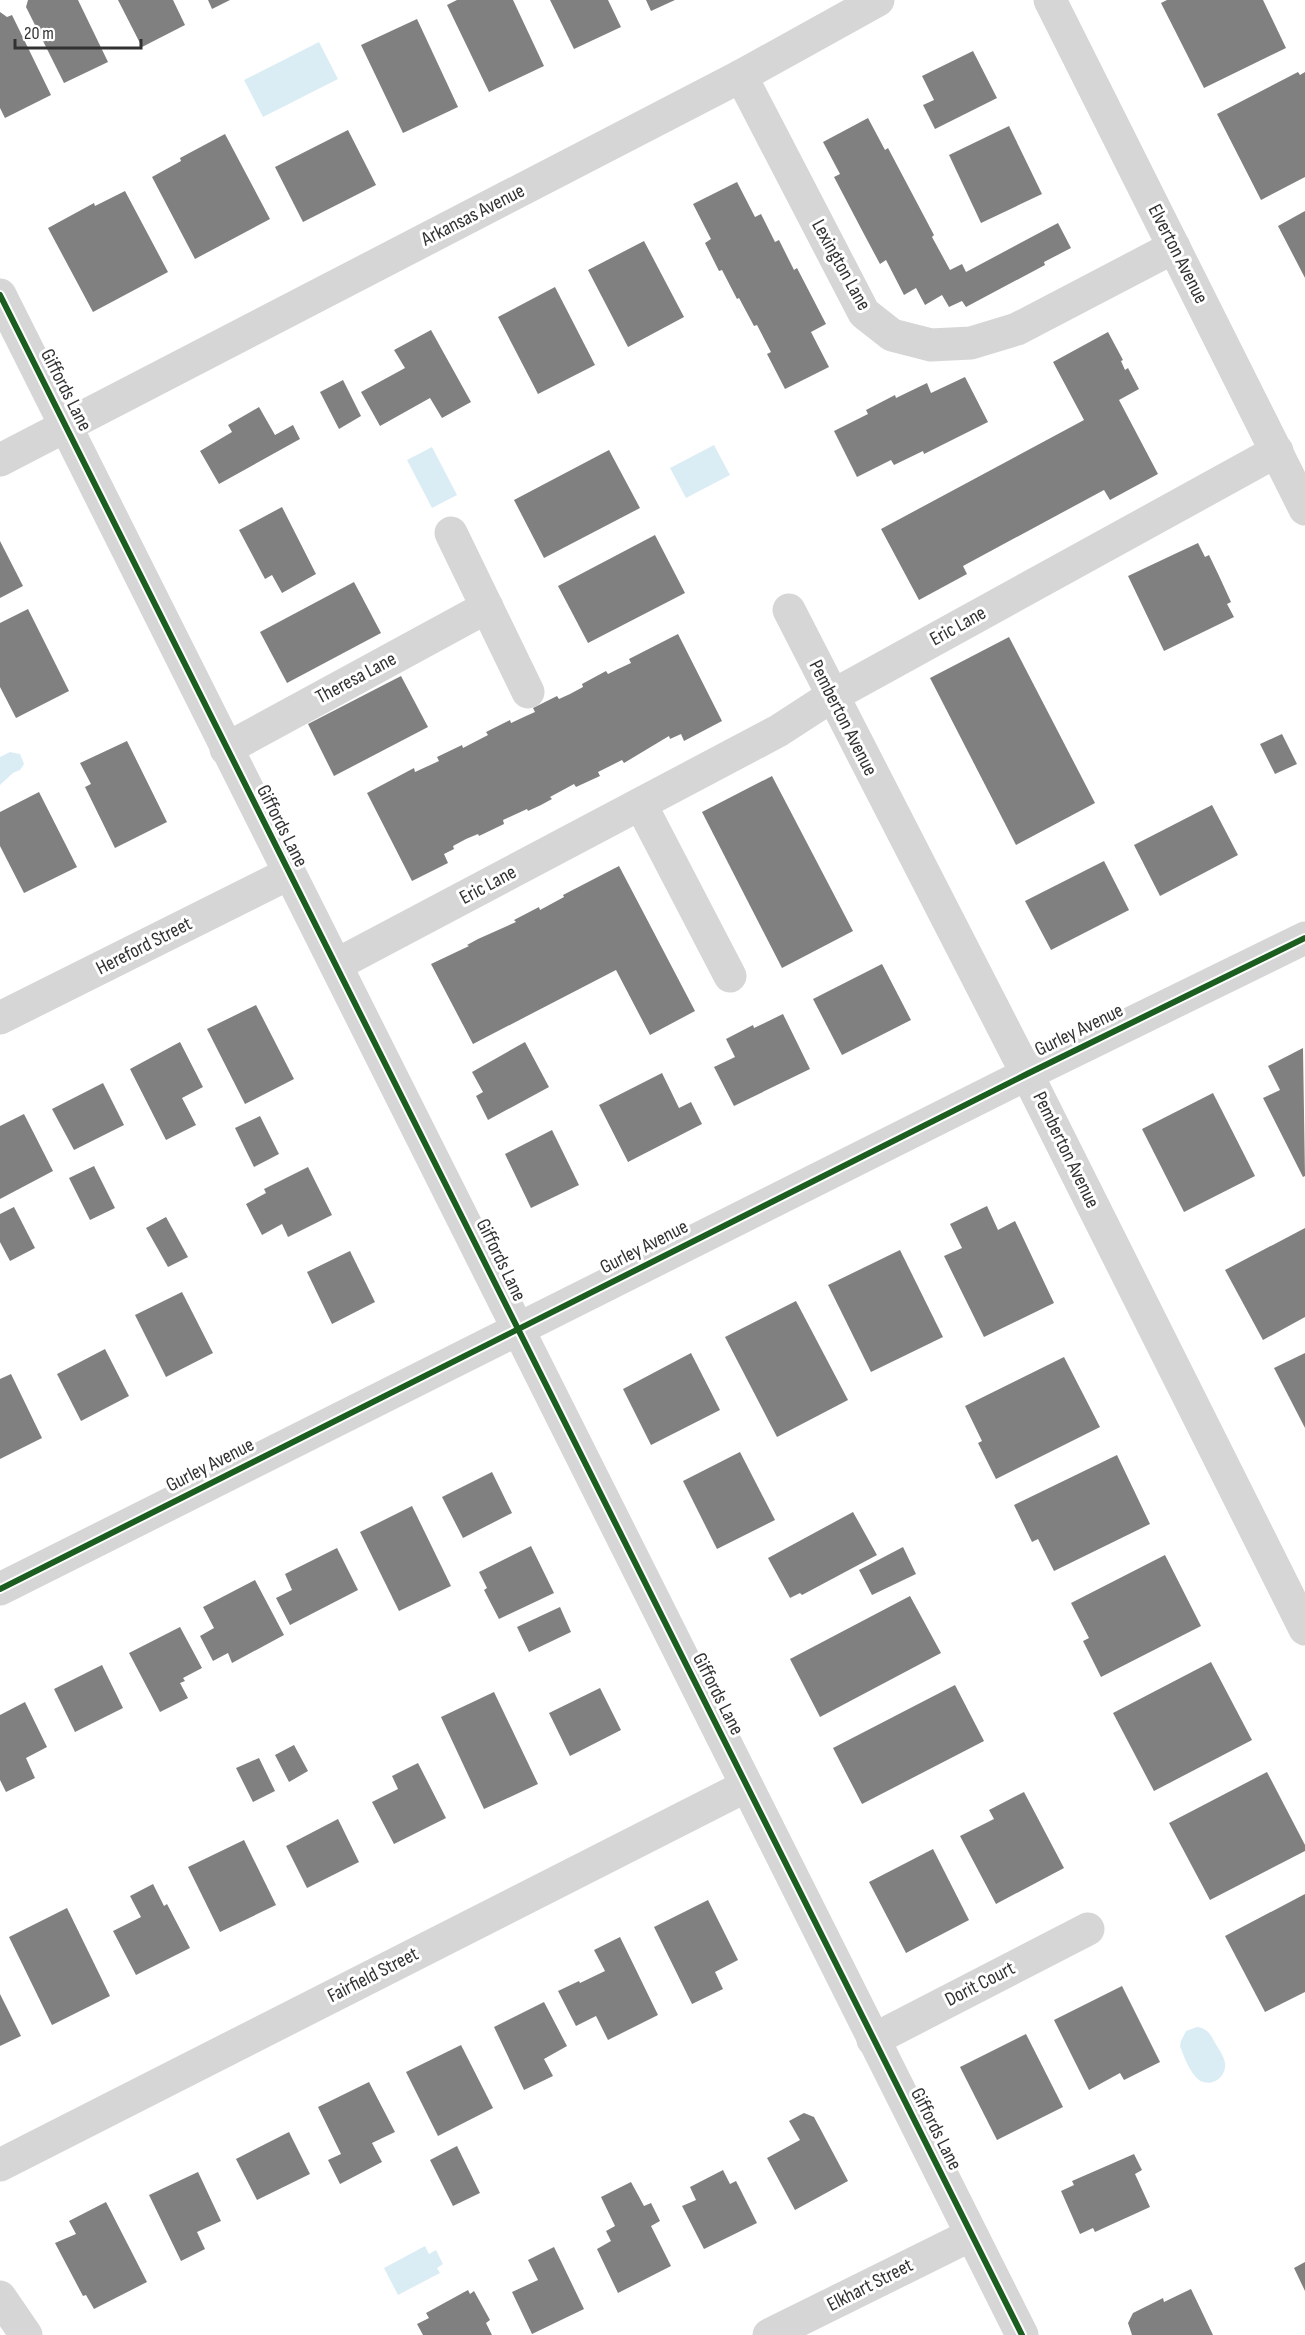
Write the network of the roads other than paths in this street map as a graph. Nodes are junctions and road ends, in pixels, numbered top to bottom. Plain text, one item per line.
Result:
1 (879, 0) edge
2 (1050, 0) edge
3 (741, 76) junction
4 (1174, 247) junction
5 (0, 295) edge
6 (66, 426) junction
7 (1277, 451) junction
8 (0, 460) edge
9 (1305, 509) edge
10 (451, 533) dead end
11 (487, 607) junction
12 (789, 610) dead end
13 (528, 692) dead end
14 (832, 696) junction
15 (226, 749) junction
16 (641, 805) junction
17 (288, 874) junction
18 (1305, 938) edge
19 (336, 965) junction
20 (730, 976) dead end
21 (0, 1018) edge
22 (1027, 1074) junction
23 (517, 1330) junction
24 (0, 1589) edge
25 (1305, 1629) edge
26 (746, 1786) junction
27 (1088, 1929) dead end
28 (873, 2040) junction
29 (0, 2165) edge
30 (971, 2235) junction
31 (0, 2297) edge
32 (26, 2335) edge
33 (769, 2335) edge
34 (1022, 2335) edge

1 - 3 street, Arkansas Avenue
2 - 4 street, Elverton Avenue
3 - 4 street, Lexington Lane
3 - 6 street, Arkansas Avenue
4 - 7 street, Elverton Avenue
5 - 6 street, Giffords Lane
6 - 8 street, Arkansas Avenue
6 - 15 street, Giffords Lane
7 - 9 street, Elverton Avenue
7 - 14 street, Eric Lane
10 - 11 street
11 - 13 street
11 - 15 street, Theresa Lane
12 - 14 street, Pemberton Avenue
14 - 16 street, Eric Lane
14 - 22 street, Pemberton Avenue
15 - 17 street, Giffords Lane
16 - 19 street, Eric Lane
16 - 20 street
17 - 19 street, Giffords Lane
17 - 21 street, Hereford Street
18 - 22 street, Gurley Avenue
19 - 23 street, Giffords Lane
22 - 23 street, Gurley Avenue
22 - 25 street, Pemberton Avenue
23 - 24 street, Gurley Avenue
23 - 26 street, Giffords Lane
26 - 28 street, Giffords Lane
26 - 29 street, Fairfield Street
27 - 28 street, Dorit Court
28 - 30 street, Giffords Lane
30 - 33 street, Elkhart Street
30 - 34 street, Giffords Lane
31 - 32 street

